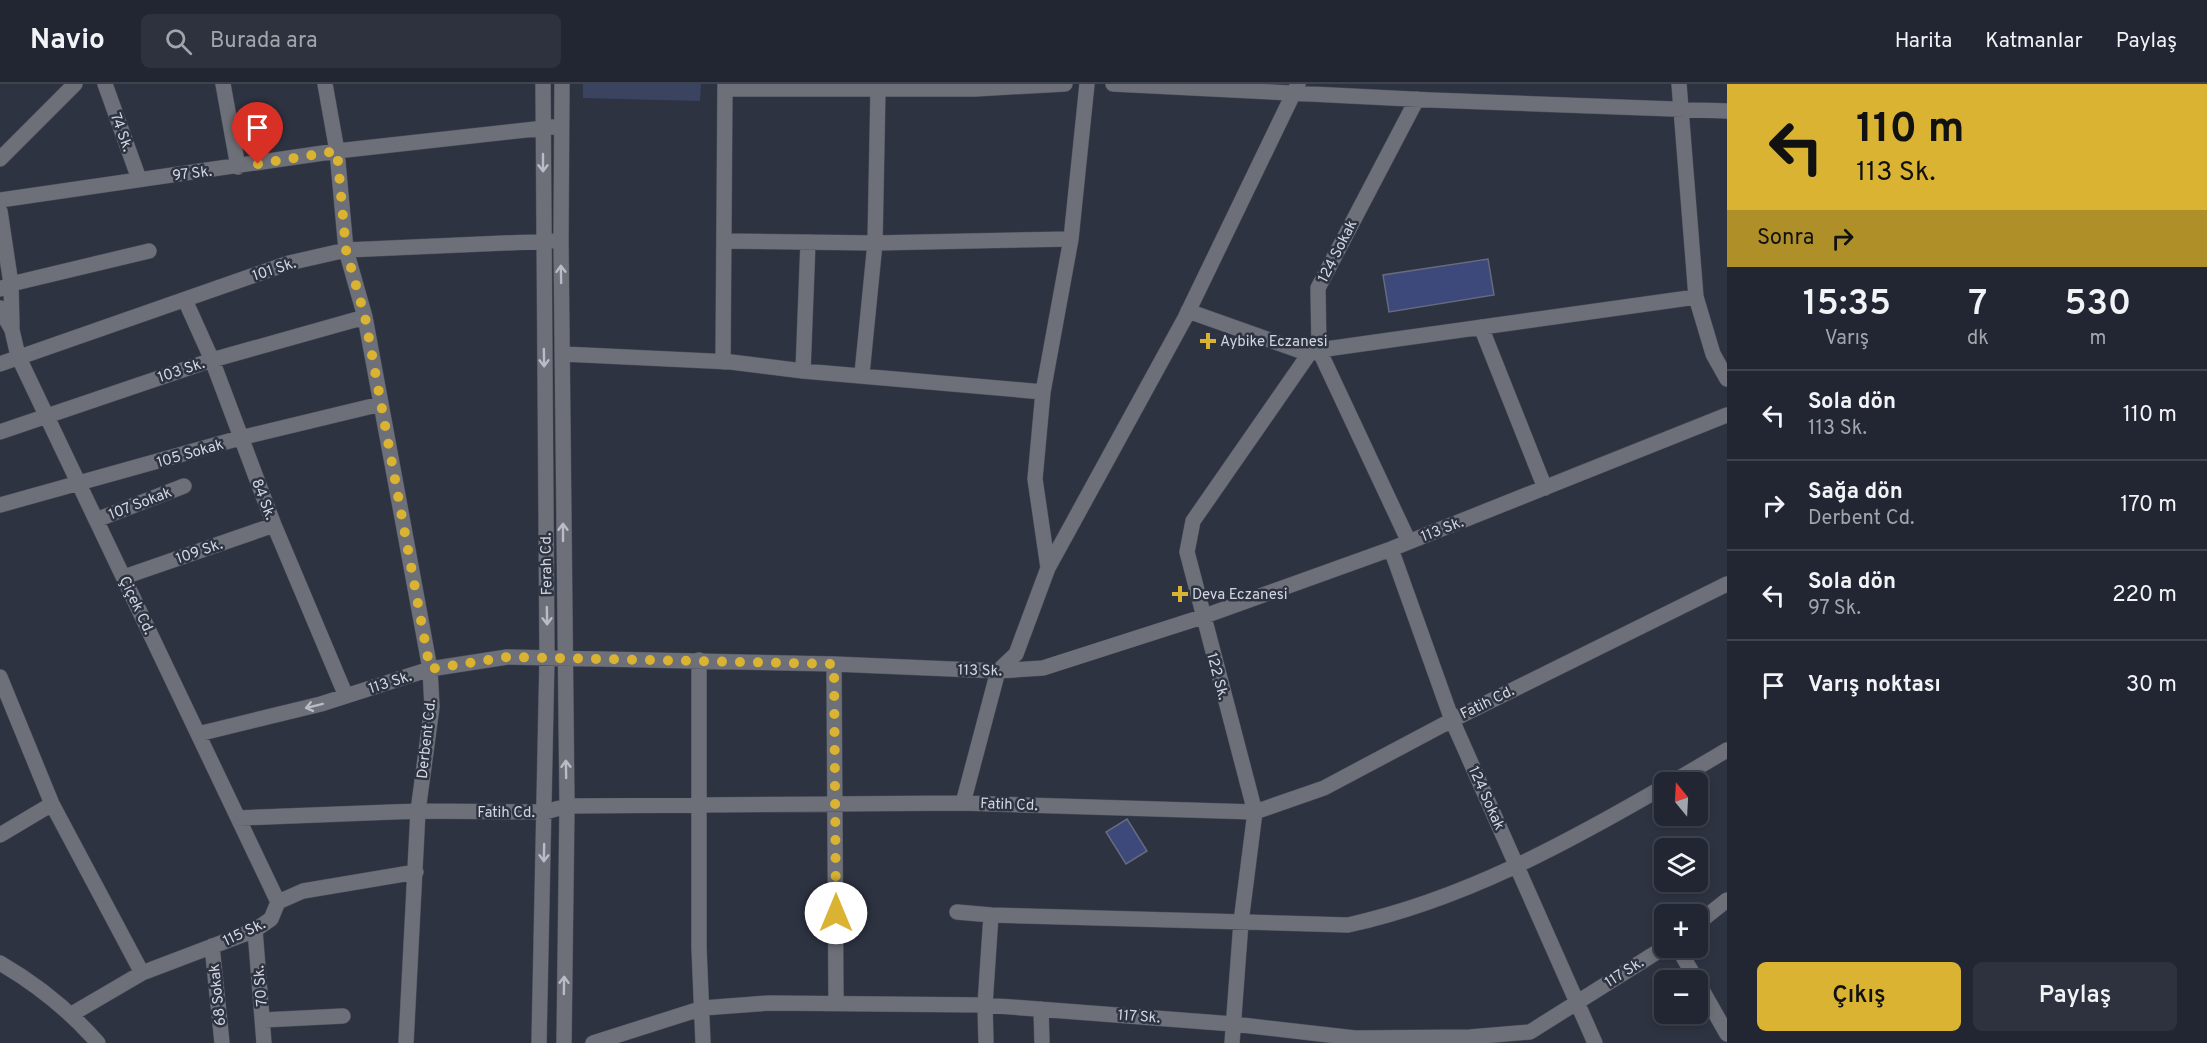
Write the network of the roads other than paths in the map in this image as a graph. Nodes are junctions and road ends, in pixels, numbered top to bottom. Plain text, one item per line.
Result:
1 (75, 84) edge
2 (105, 84) edge
3 (223, 84) edge
4 (325, 84) edge
5 (543, 84) edge
6 (562, 84) edge
7 (1065, 84) edge
8 (1088, 84) edge
9 (1113, 84) edge
10 (1431, 84) edge
11 (1679, 84) edge
12 (725, 87) edge
13 (975, 87) edge
14 (878, 89) junction
15 (1295, 89) edge
16 (1424, 100) junction
17 (1679, 110) junction
18 (1727, 111) edge
19 (562, 126) junction
20 (543, 128) junction
21 (337, 151) junction
22 (0, 159) edge
23 (238, 167) junction
24 (139, 180) junction
25 (0, 200) edge
26 (0, 211) edge
27 (1071, 239) junction
28 (561, 240) junction
29 (724, 241) junction
30 (543, 242) junction
31 (808, 242) junction
32 (875, 243) junction
33 (346, 250) junction
34 (149, 251) dead end
35 (6, 286) edge
36 (1696, 297) junction
37 (185, 300) junction
38 (0, 308) edge
39 (1188, 311) junction
40 (365, 317) junction
41 (1481, 327) junction
42 (12, 330) junction
43 (1314, 352) junction
44 (563, 354) junction
45 (18, 356) junction
46 (212, 360) junction
47 (723, 362) junction
48 (0, 364) edge
49 (803, 371) junction
50 (862, 374) junction
51 (1727, 379) edge
52 (1043, 392) junction
53 (381, 404) junction
54 (46, 415) junction
55 (1727, 415) edge
56 (0, 432) edge
57 (240, 438) junction
58 (79, 484) junction
59 (184, 486) dead end
60 (1545, 488) junction
61 (0, 505) edge
62 (96, 520) junction
63 (274, 525) junction
64 (1409, 542) junction
65 (1391, 549) junction
66 (1048, 568) junction
67 (124, 577) junction
68 (1727, 584) edge
69 (1202, 617) junction
70 (547, 657) junction
71 (564, 657) junction
72 (699, 660) junction
73 (834, 664) junction
74 (430, 669) junction
75 (999, 671) junction
76 (0, 677) edge
77 (346, 696) junction
78 (1452, 720) junction
79 (198, 734) junction
80 (1727, 750) edge
81 (1690, 772) edge
82 (1654, 792) edge
83 (835, 802) junction
84 (963, 803) junction
85 (52, 804) junction
86 (701, 804) junction
87 (567, 806) junction
88 (418, 811) junction
89 (545, 812) junction
90 (1255, 812) junction
91 (238, 818) junction
92 (0, 835) edge
93 (1517, 865) junction
94 (416, 872) junction
95 (1727, 900) edge
96 (278, 902) junction
97 (957, 912) dead end
98 (1708, 914) edge
99 (991, 915) junction
100 (1241, 922) junction
101 (255, 930) junction
102 (212, 946) junction
103 (1654, 954) edge
104 (0, 963) edge
105 (142, 973) junction
106 (1708, 1001) edge
107 (836, 1002) junction
108 (1577, 1002) junction
109 (985, 1005) junction
110 (703, 1008) junction
111 (1041, 1008) junction
112 (72, 1014) junction
113 (343, 1016) dead end
114 (262, 1020) junction
115 (1233, 1024) junction
116 (1530, 1032) junction
117 (1727, 1034) edge
118 (98, 1043) edge
119 (222, 1043) edge
120 (264, 1043) edge
121 (406, 1043) edge
122 (539, 1043) edge
123 (564, 1043) edge
124 (593, 1043) edge
125 (703, 1043) edge
126 (986, 1043) edge
127 (1042, 1043) edge
128 (1232, 1043) edge
129 (1512, 1043) edge
130 (1595, 1043) edge

1 - 22 street
2 - 24 street, 74 Sk.
3 - 23 street
4 - 21 street, Derbent Cd.
5 - 20 street, Ferah Cd.
6 - 19 street, Ferah Cd.
7 - 13 street
8 - 27 street
9 - 15 street
10 - 16 street
11 - 17 street
12 - 14 street
12 - 29 street
13 - 14 street
14 - 32 street
15 - 16 street
15 - 39 street
16 - 17 street
16 - 43 street, 124 Sokak
17 - 18 street
17 - 36 street
19 - 20 street, 97 Sk.
19 - 28 street, Ferah Cd.
20 - 21 street, 97 Sk.
20 -> 30 street, Ferah Cd.
21 - 23 street, 97 Sk.
21 - 33 street, Derbent Cd.
23 - 24 street, 97 Sk.
24 - 25 street, 97 Sk.
26 - 35 street
27 - 32 street
27 - 52 street
28 - 30 street, 101 Sk.
44 -> 28 street, Ferah Cd.
29 - 31 street
29 - 47 street
30 - 33 street, 101 Sk.
30 -> 70 street, Ferah Cd.
31 - 32 street
31 - 49 street
32 - 50 street
33 - 37 street, 101 Sk.
33 - 40 street, Derbent Cd.
34 - 35 street
35 - 42 street
36 - 41 street
36 - 51 street
37 - 45 street, 101 Sk.
37 - 46 street, 84 Sk.
38 - 42 street, Çiçek Cd.
39 - 43 street
39 - 66 street
40 - 46 street, 103 Sk.
40 - 53 street, Derbent Cd.
41 - 43 street
41 - 60 street
42 - 45 street, Çiçek Cd.
43 - 64 street, 124 Sokak
43 - 69 street, 122 Sk.
44 - 47 street
71 -> 44 street, Ferah Cd.
45 - 48 street, 101 Sk.
45 - 54 street, Çiçek Cd.
46 - 54 street, 103 Sk.
46 - 57 street, 84 Sk.
47 - 49 street
49 - 50 street
50 - 52 street
52 - 66 street
53 - 57 street, 105 Sokak
53 - 74 street, Derbent Cd.
54 - 56 street, 103 Sk.
54 - 58 street, Çiçek Cd.
55 - 60 street, 113 Sk.
57 - 58 street, 105 Sokak
57 - 63 street, 84 Sk.
58 - 61 street, 105 Sokak
58 - 62 street, Çiçek Cd.
59 - 62 street, 107 Sokak
60 - 64 street, 113 Sk.
62 - 67 street, Çiçek Cd.
63 - 67 street, 109 Sk.
63 - 77 street, 84 Sk.
64 - 65 street, 113 Sk.
65 - 69 street, 113 Sk.
65 - 78 street, 124 Sokak
66 - 75 street
67 - 79 street, Çiçek Cd.
68 - 78 street, Fatih Cd.
69 - 75 street, 113 Sk.
69 - 90 street, 122 Sk.
70 - 71 street, 113 Sk.
70 - 74 street, 113 Sk.
70 - 89 street, Ferah Cd.
71 - 72 street, 113 Sk.
87 -> 71 street, Ferah Cd.
72 - 73 street, 113 Sk.
72 - 86 street
73 - 75 street, 113 Sk.
73 - 83 street
74 - 77 street, 113 Sk.
74 - 88 street, Derbent Cd.
75 - 84 street
76 - 85 street
77 -> 79 street, 113 Sk.
78 - 90 street, Fatih Cd.
78 - 93 street, 124 Sokak
79 - 91 street, Çiçek Cd.
80 - 81 street
82 - 93 street
83 - 84 street, Fatih Cd.
83 - 86 street, Fatih Cd.
83 - 107 street
84 - 90 street, Fatih Cd.
85 - 92 street
85 - 105 street
86 - 87 street, Fatih Cd.
86 - 110 street
87 - 89 street, Fatih Cd.
123 -> 87 street, Ferah Cd.
88 - 89 street, Fatih Cd.
88 - 91 street, Fatih Cd.
88 - 94 street, Derbent Cd.
89 -> 122 street, Ferah Cd.
90 - 100 street, 122 Sk.
91 - 96 street, Çiçek Cd.
93 - 100 street
93 - 108 street, 124 Sokak
94 - 96 street, 115 Sk.
94 - 121 street, Derbent Cd.
95 - 98 street
96 - 101 street, 115 Sk.
97 - 99 street
99 - 100 street
99 - 109 street
100 - 115 street, 122 Sk.
101 - 102 street, 115 Sk.
101 - 114 street, 70 Sk.
102 - 105 street, 115 Sk.
102 - 119 street, 68 Sokak
103 - 108 street, 117 Sk.
104 - 112 street
105 - 112 street, 115 Sk.
106 - 117 street
107 - 109 street, 117 Sk.
107 - 110 street, 117 Sk.
108 - 116 street, 117 Sk.
108 - 130 street, 124 Sokak
109 - 111 street, 117 Sk.
109 - 126 street
110 - 124 street, 117 Sk.
110 - 125 street
111 - 115 street, 117 Sk.
111 - 127 street
112 - 118 street
113 - 114 street
114 - 120 street, 70 Sk.
115 - 116 street, 117 Sk.
115 - 128 street, 122 Sk.
116 - 129 street

